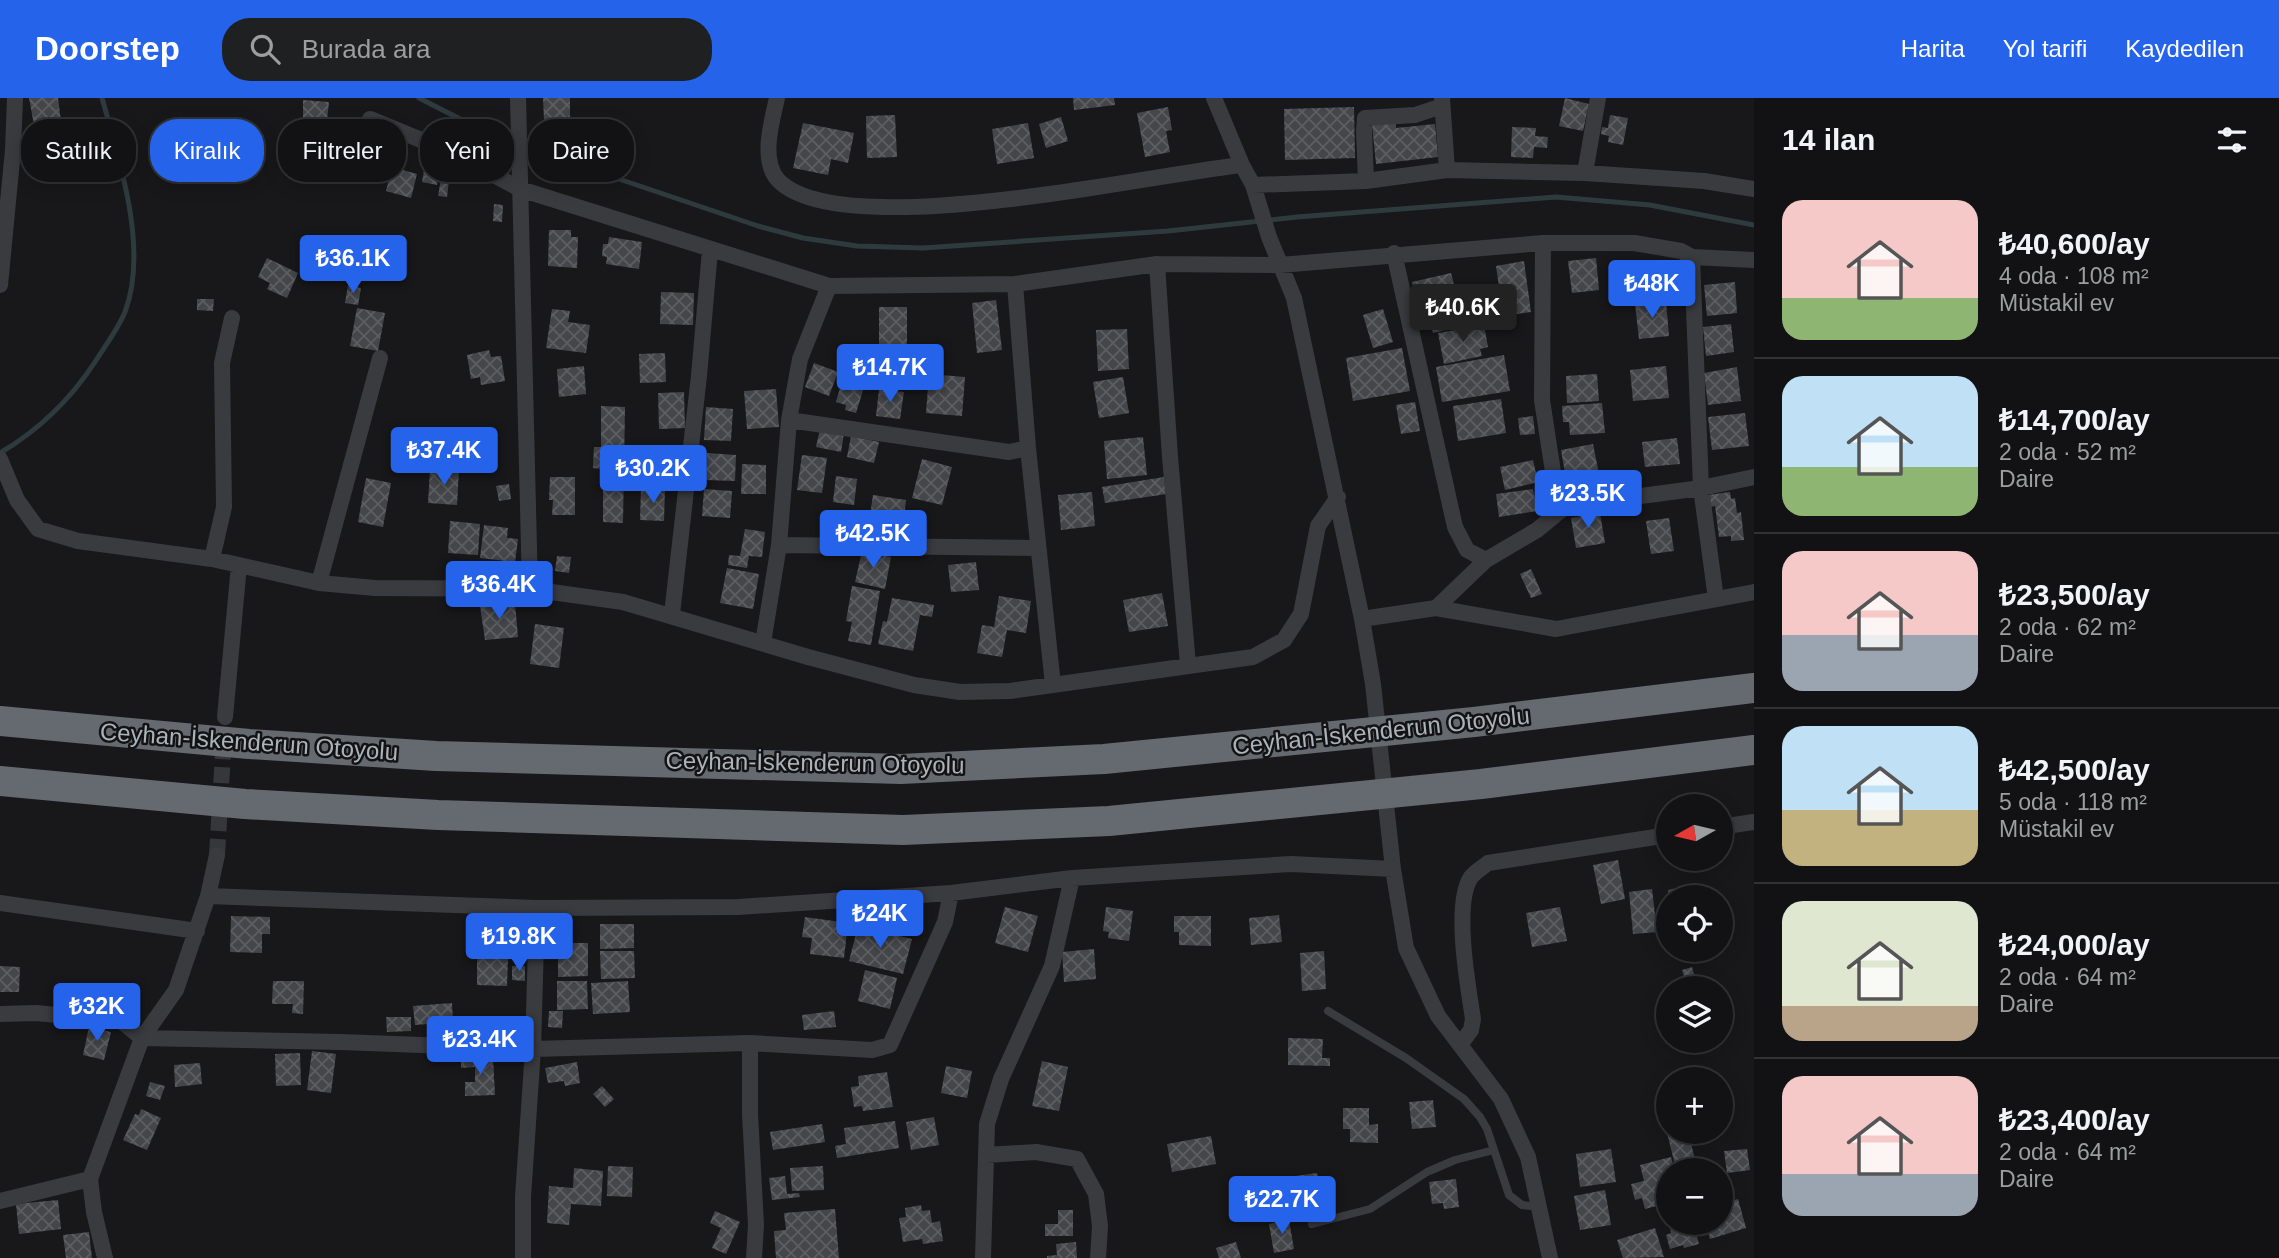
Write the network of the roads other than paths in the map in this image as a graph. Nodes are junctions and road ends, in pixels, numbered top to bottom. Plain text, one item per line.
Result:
1 (15, 98) edge
2 (518, 98) edge
3 (777, 98) edge
4 (1214, 98) edge
5 (1598, 98) edge
6 (1442, 102) edge
7 (406, 134) edge
8 (6, 149) edge
9 (1242, 165) junction
10 (1447, 170) junction
11 (1586, 173) junction
12 (1366, 181) junction
13 (1253, 185) junction
14 (520, 189) junction
15 (1754, 189) edge
16 (1543, 243) junction
17 (710, 250) junction
18 (1394, 253) junction
19 (1692, 257) junction
20 (1754, 260) edge
21 (1157, 264) junction
22 (1280, 265) junction
23 (1015, 284) junction
24 (0, 285) edge
25 (829, 286) junction
26 (232, 317) dead end
27 (380, 358) dead end
28 (789, 420) junction
29 (1028, 448) junction
30 (2, 465) edge
31 (1754, 477) edge
32 (1701, 488) junction
33 (1338, 497) junction
34 (1566, 506) junction
35 (779, 545) junction
36 (1038, 548) junction
37 (212, 559) junction
38 (1486, 560) junction
39 (239, 565) junction
40 (319, 583) junction
41 (530, 589) junction
42 (1754, 592) edge
43 (1716, 599) junction
44 (1436, 608) junction
45 (672, 614) junction
46 (1362, 619) junction
47 (763, 643) junction
48 (1188, 665) junction
49 (1053, 685) junction
50 (1754, 688) edge
51 (225, 717) tunnel mouth
52 (0, 721) edge
53 (1754, 750) edge
54 (0, 781) edge
55 (1754, 822) edge
56 (1733, 825) edge
57 (1656, 837) edge
58 (216, 855) tunnel mouth
59 (1393, 869) junction
60 (1072, 877) junction
61 (951, 893) junction
62 (208, 896) junction
63 (0, 903) edge
64 (537, 908) junction
65 (197, 931) junction
66 (1328, 1011) dead end
67 (0, 1014) edge
68 (142, 1038) junction
69 (750, 1043) junction
70 (1460, 1045) junction
71 (533, 1049) junction
72 (1494, 1150) junction
73 (986, 1155) junction
74 (90, 1179) junction
75 (0, 1202) edge
76 (1539, 1207) junction
77 (1312, 1224) dead end
78 (104, 1258) edge
79 (523, 1258) edge
80 (754, 1258) edge
81 (983, 1258) edge
82 (1098, 1258) edge
83 (1550, 1258) edge

1 - 8 street
2 - 14 street
3 - 9 street
4 - 9 street
5 - 11 street
6 - 10 street
6 - 12 street
7 - 14 street
8 - 24 street
9 - 13 street
10 - 11 street
10 - 12 street
11 - 15 street
12 - 13 street
13 - 22 street
14 - 17 street
14 - 41 street
16 - 18 street
16 - 19 street
16 - 34 street
17 - 25 street
17 - 45 street
18 - 22 street
18 - 38 street
19 - 20 street
19 - 32 street
21 - 22 street
21 - 23 street
21 - 48 street
22 - 33 street
23 - 25 street
23 - 29 street
25 - 28 street
26 - 37 street
27 - 40 street
28 - 29 street
28 - 35 street
29 - 36 street
30 - 37 street
31 - 32 street
32 - 34 street
32 - 43 street
33 - 46 street
33 - 48 street
34 - 38 street
35 - 36 street
35 - 47 street
36 - 49 street
37 - 39 street
38 - 44 street
39 - 40 street
39 - 51 street
40 - 41 street
41 - 45 street
42 - 43 street
43 - 44 street
44 - 46 street
45 - 47 street
46 - 59 street
47 - 49 street
48 - 49 street
50 - 52 highway, Ceyhan-İskenderun Otoyolu
53 - 54 highway
55 - 56 street
57 - 70 street
58 - 62 street
59 - 60 street
59 - 70 street
60 - 61 street
60 - 73 street
61 - 64 street
61 - 69 street
62 - 64 street
62 - 65 street
63 - 65 street
64 - 71 street
65 - 68 street
66 - 72 lane
67 - 68 street
68 - 71 street
68 - 74 street
69 - 71 street
69 - 80 street
70 - 76 street
71 - 79 street
72 - 76 lane
72 - 77 lane
73 - 81 street
73 - 82 street
74 - 75 street
74 - 78 street
76 - 83 street

